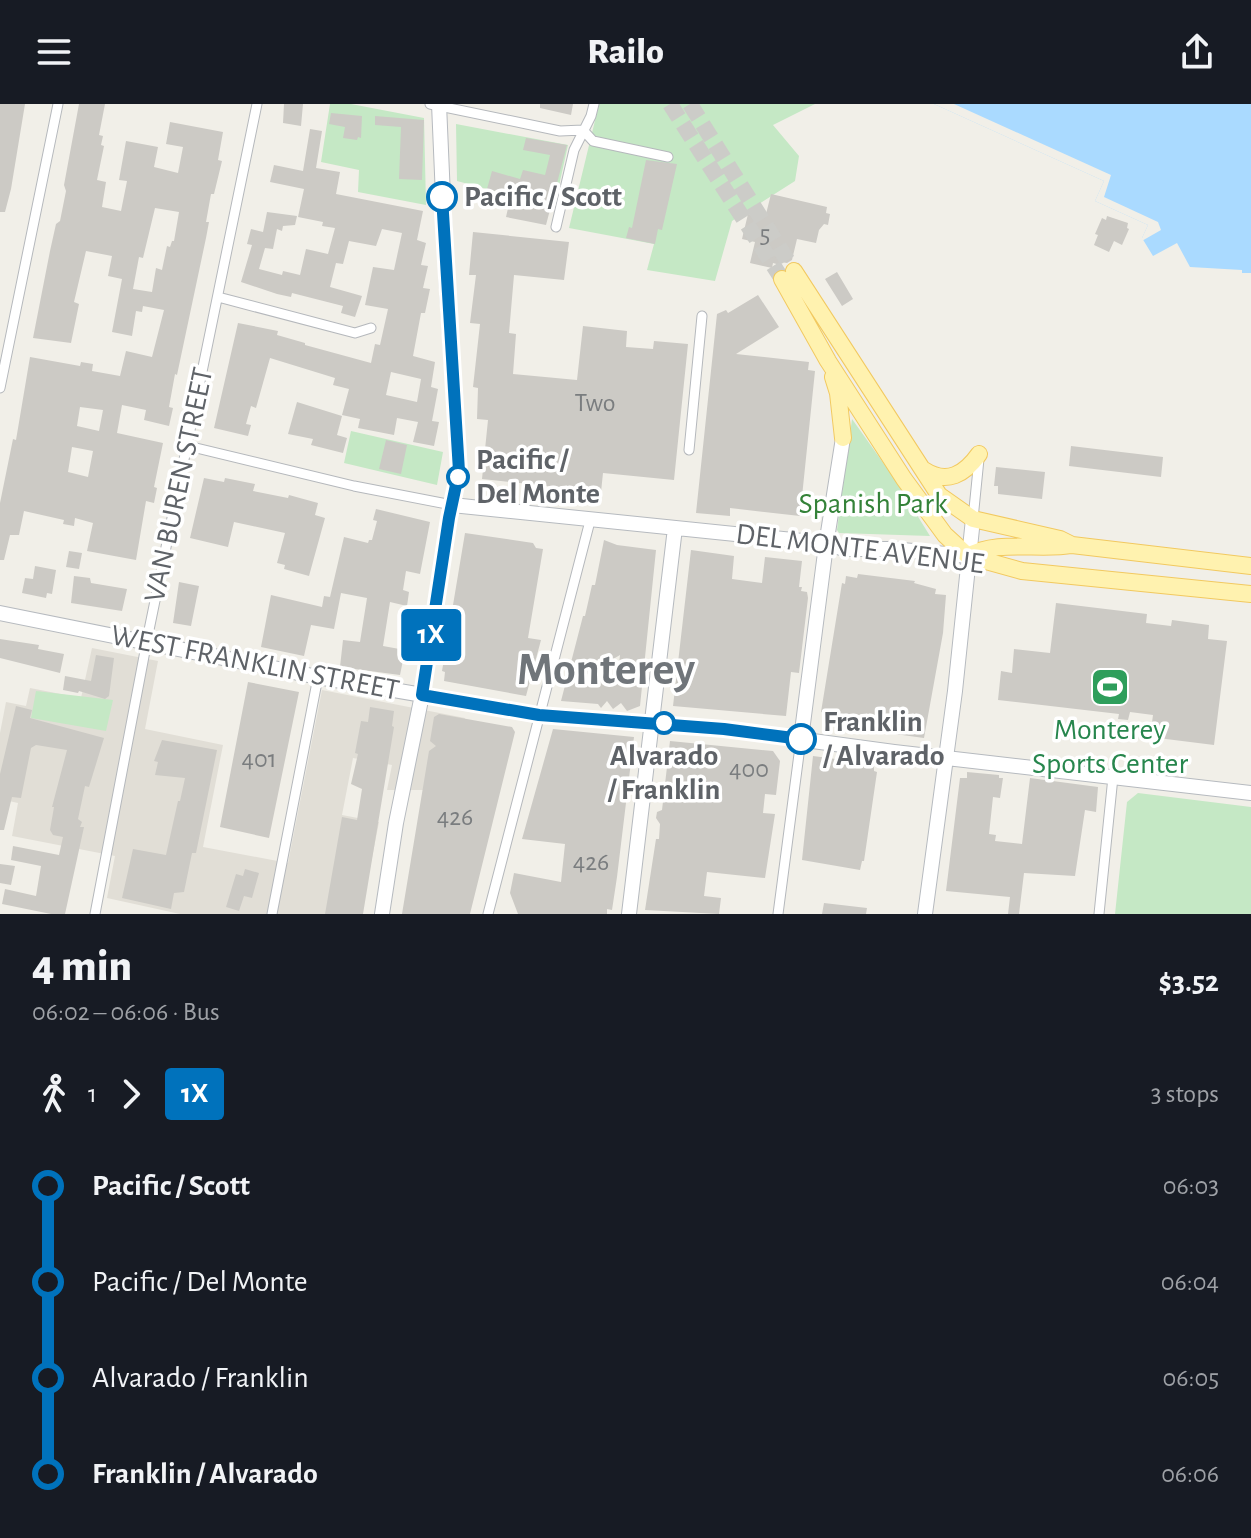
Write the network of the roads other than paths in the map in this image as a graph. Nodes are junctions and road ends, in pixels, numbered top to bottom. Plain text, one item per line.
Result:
1 (58, 104) edge
2 (257, 104) edge
3 (594, 104) edge
4 (436, 105) edge
5 (583, 130) junction
6 (668, 157) dead end
7 (556, 227) dead end
8 (218, 297) junction
9 (702, 316) dead end
10 (371, 328) dead end
11 (828, 361) junction
12 (0, 388) edge
13 (843, 438) joint
14 (188, 446) junction
15 (689, 450) dead end
16 (979, 454) joint
17 (922, 469) junction
18 (452, 505) junction
19 (973, 519) junction
20 (590, 521) junction
21 (675, 528) junction
22 (826, 545) junction
23 (1072, 545) junction
24 (968, 556) junction
25 (1251, 566) edge
26 (1251, 594) edge
27 (0, 613) edge
28 (147, 644) junction
29 (318, 677) junction
30 (422, 695) junction
31 (539, 715) junction
32 (653, 722) junction
33 (801, 739) junction
34 (946, 758) junction
35 (1113, 777) junction
36 (1251, 793) edge
37 (95, 914) edge
38 (272, 914) edge
39 (382, 914) edge
40 (488, 914) edge
41 (629, 914) edge
42 (778, 914) edge
43 (925, 914) edge
44 (1099, 914) edge

1 - 12 street
2 - 8 street, VAN BUREN STREET
3 - 5 street
4 - 5 street
4 - 18 main road
5 - 6 street
5 - 7 street
8 - 10 street
8 - 14 street, VAN BUREN STREET
9 - 15 street
11 - 13 main road
11 - 17 main road
11 - 24 main road
13 - 22 main road
14 - 18 street, DEL MONTE AVENUE
14 - 28 street, VAN BUREN STREET
16 - 17 main road
16 - 19 street
17 - 19 main road
18 - 20 main road, DEL MONTE AVENUE
18 - 30 main road
19 - 23 main road, DEL MONTE AVENUE
19 - 24 main road
20 - 21 main road, DEL MONTE AVENUE
20 - 31 street
21 - 22 main road, DEL MONTE AVENUE
21 - 32 main road
22 - 24 main road, DEL MONTE AVENUE
22 - 33 main road
23 - 24 main road
23 - 25 main road, DEL MONTE AVENUE
24 - 26 main road, DEL MONTE AVENUE
24 - 34 main road
27 - 28 main road, WEST FRANKLIN STREET
28 - 29 main road, WEST FRANKLIN STREET
28 - 37 street, VAN BUREN STREET
29 - 30 main road, WEST FRANKLIN STREET
29 - 38 street
30 - 31 main road, WEST FRANKLIN STREET
30 - 39 main road
31 - 32 main road, WEST FRANKLIN STREET
31 - 40 street
32 - 33 main road, WEST FRANKLIN STREET
32 - 41 main road
33 - 34 main road, WEST FRANKLIN STREET
33 - 42 street
34 - 35 main road, WEST FRANKLIN STREET
34 - 43 main road
35 - 36 main road, WEST FRANKLIN STREET
35 - 44 street

